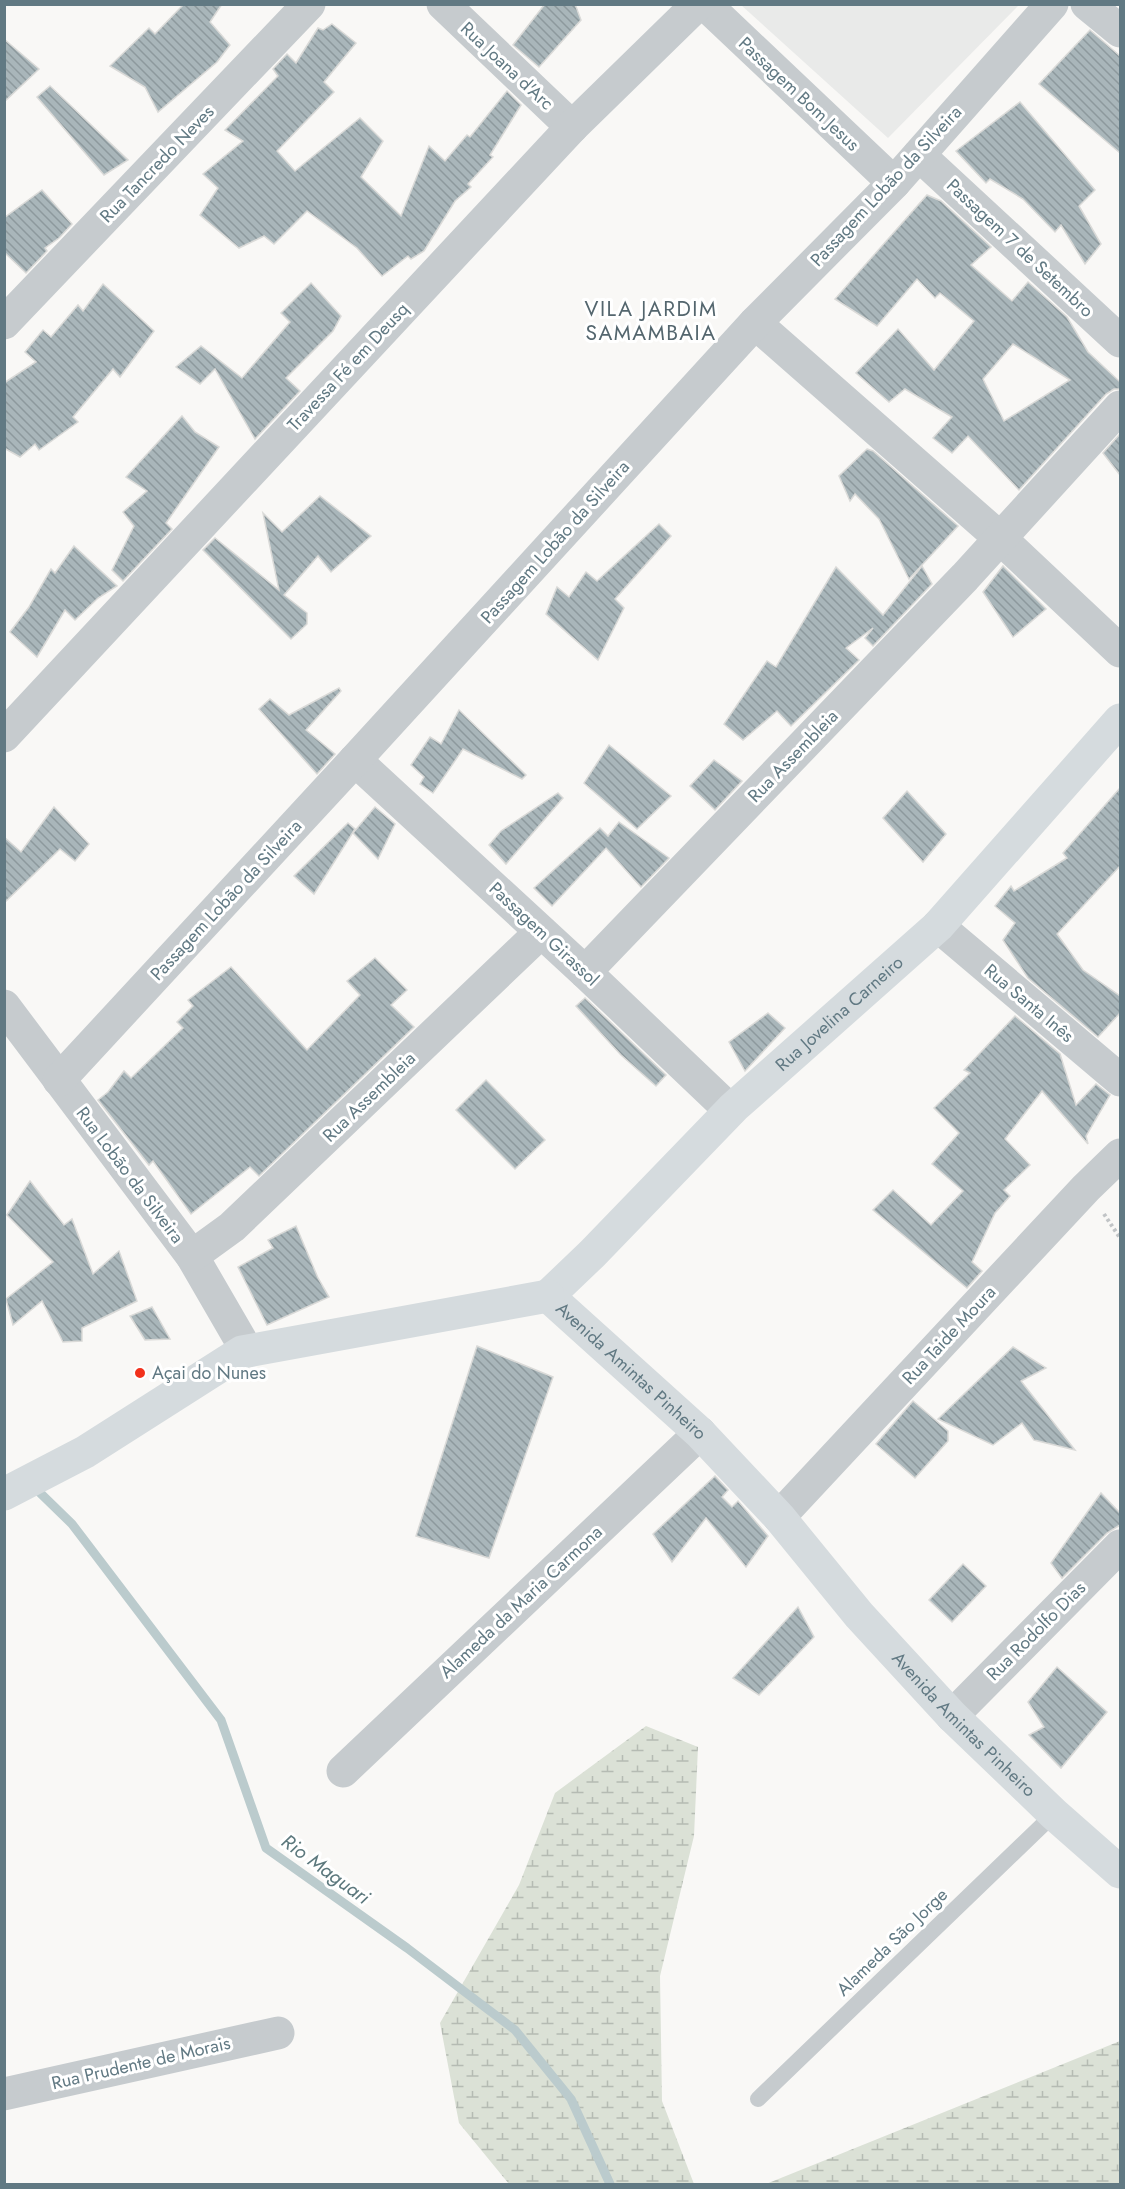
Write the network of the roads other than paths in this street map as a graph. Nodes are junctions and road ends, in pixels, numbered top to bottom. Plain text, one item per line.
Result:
1 (309, 4) edge
2 (442, 4) edge
3 (698, 4) edge
4 (705, 4) edge
5 (1052, 4) edge
6 (572, 127) junction
7 (919, 155) junction
8 (894, 183) junction
9 (4, 323) edge
10 (755, 323) junction
11 (1120, 341) edge
12 (1120, 407) edge
13 (1000, 538) junction
14 (1120, 651) edge
15 (1120, 720) edge
16 (4, 736) edge
17 (355, 760) junction
18 (938, 926) junction
19 (541, 932) junction
20 (585, 972) junction
21 (4, 1006) edge
22 (58, 1080) junction
23 (1120, 1080) edge
24 (730, 1110) junction
25 (1120, 1155) edge
26 (192, 1256) junction
27 (548, 1296) junction
28 (247, 1351) junction
29 (700, 1433) junction
30 (4, 1494) edge
31 (779, 1517) junction
32 (1120, 1546) edge
33 (952, 1716) junction
34 (343, 1771) dead end
35 (1054, 1814) junction
36 (1119, 1867) edge
37 (278, 2033) dead end
38 (4, 2094) edge
39 (758, 2099) dead end

1 - 9 street, Rua Tancredo Neves
2 - 6 street, Rua Joana d'Arc
3 - 6 street, Travessa Fé em Deusq
4 - 8 street, Passagem Bom Jesus
5 - 7 street, Passagem Lobão da Silveira
6 - 16 street, Travessa Fé em Deusq
7 - 8 street, Passagem Lobão da Silveira
7 - 11 street, Passagem 7 de Setembro
8 - 10 street, Passagem Lobão da Silveira
10 - 13 street
10 - 17 street, Passagem Lobão da Silveira
12 - 13 street, Rua Assembleia
13 - 14 street
13 - 20 street, Rua Assembleia
15 - 18 street, Rua Jovelina Carneiro
17 - 19 street, Passagem Girassol
17 - 22 street, Passagem Lobão da Silveira
18 - 23 street, Rua Santa Inês
18 - 24 street, Rua Jovelina Carneiro
19 - 20 street, Passagem Girassol
19 - 26 street, Rua Assembleia
20 - 24 street, Passagem Girassol
21 - 22 street, Rua Lobão da Silveira
22 - 26 street, Rua Lobão da Silveira
24 - 27 street, Rua Jovelina Carneiro
25 - 31 street, Rua Taide Moura
26 - 28 street, Rua Lobão da Silveira
27 - 28 street, Avenida Amintas Pinheiro
27 - 29 street, Avenida Amintas Pinheiro
28 - 30 street, Avenida Amintas Pinheiro
29 - 31 street, Avenida Amintas Pinheiro
29 - 34 street, Alameda da Maria Carmona
31 - 33 street, Avenida Amintas Pinheiro
32 - 33 street, Rua Rodolfo Dias
33 - 35 street, Avenida Amintas Pinheiro
35 - 36 street, Avenida Amintas Pinheiro
35 - 39 lane, Alameda São Jorge
37 - 38 street, Rua Prudente de Morais

